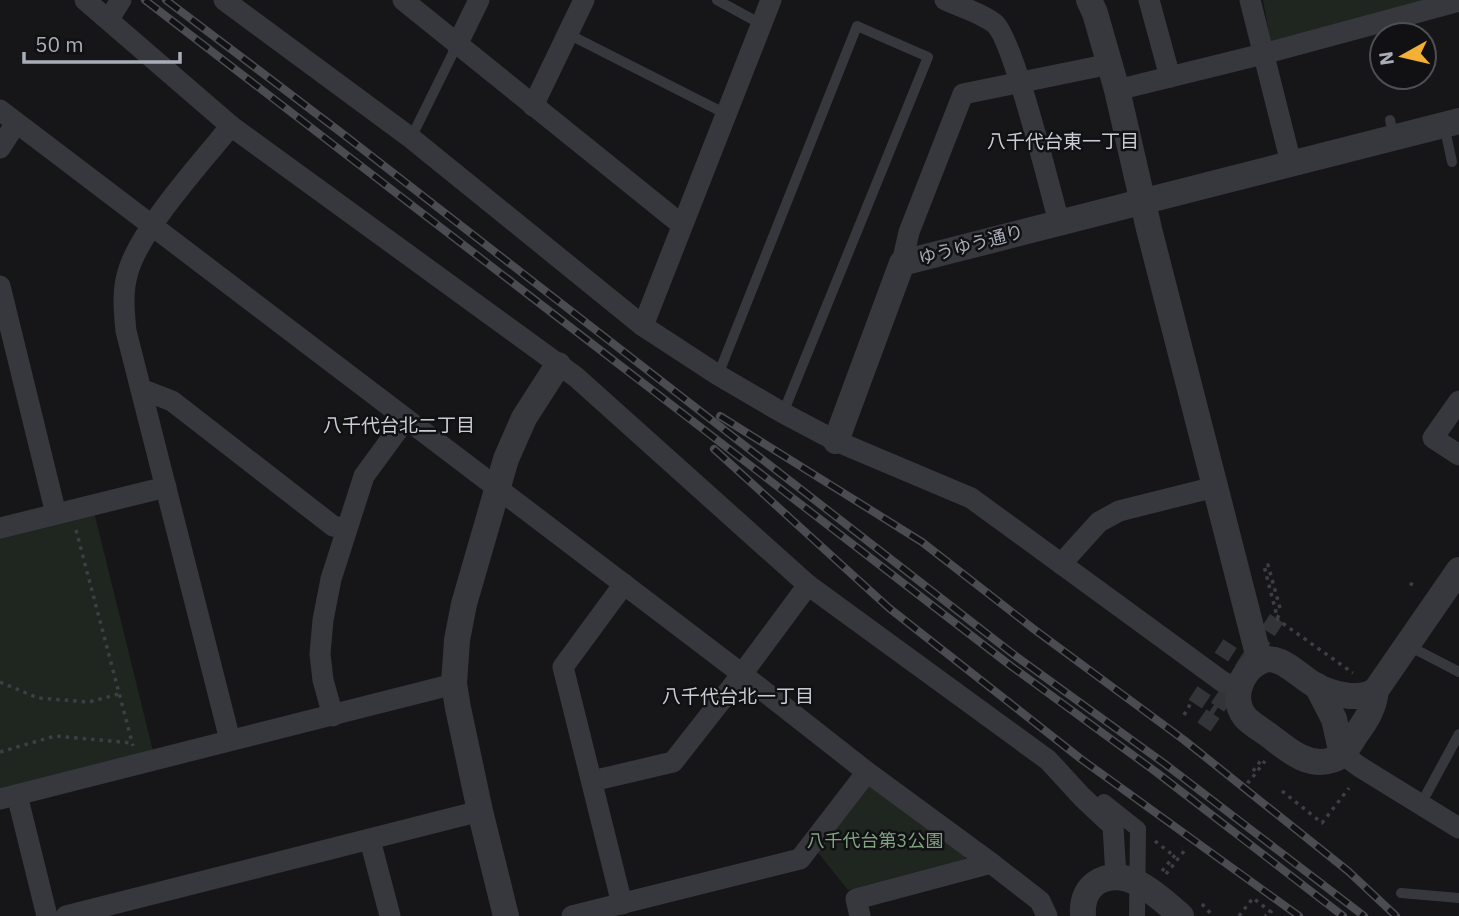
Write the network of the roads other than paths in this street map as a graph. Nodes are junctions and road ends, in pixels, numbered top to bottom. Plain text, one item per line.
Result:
1 (85, 0) edge
2 (121, 0) edge
3 (224, 0) edge
4 (403, 0) edge
5 (479, 0) edge
6 (584, 0) edge
7 (717, 0) edge
8 (771, 0) edge
9 (945, 0) edge
10 (1089, 0) edge
11 (1149, 0) edge
12 (1250, 0) edge
13 (1459, 1) edge
14 (109, 19) junction
15 (761, 24) junction
16 (568, 34) junction
17 (457, 45) junction
18 (1263, 54) junction
19 (1110, 64) junction
20 (1170, 77) junction
21 (1020, 83) junction
22 (1117, 90) junction
23 (533, 106) junction
24 (726, 114) junction
25 (8, 117) edge
26 (1455, 125) edge
27 (231, 126) junction
28 (411, 138) junction
29 (0, 148) edge
30 (1452, 162) dead end
31 (1291, 163) junction
32 (1143, 201) junction
33 (1059, 222) junction
34 (153, 225) junction
35 (682, 225) junction
36 (902, 262) junction
37 (0, 286) edge
38 (643, 326) junction
39 (558, 365) junction
40 (718, 375) junction
41 (141, 389) junction
42 (1459, 401) edge
43 (782, 413) junction
44 (405, 420) junction
45 (836, 441) junction
46 (1459, 456) edge
47 (166, 487) junction
48 (1215, 487) junction
49 (497, 489) junction
50 (56, 514) junction
51 (0, 528) edge
52 (346, 529) junction
53 (1060, 564) junction
54 (1459, 570) edge
55 (808, 585) junction
56 (638, 595) junction
57 (1408, 645) junction
58 (1260, 662) junction
59 (1459, 673) edge
60 (742, 674) junction
61 (454, 684) junction
62 (1317, 686) junction
63 (1238, 688) junction
64 (1376, 690) junction
65 (332, 716) junction
66 (1459, 734) edge
67 (230, 740) junction
68 (1342, 754) junction
69 (867, 772) junction
70 (592, 781) junction
71 (8, 797) edge
72 (1104, 802) dead end
73 (1421, 804) junction
74 (480, 811) junction
75 (1459, 828) edge
76 (370, 840) junction
77 (991, 863) junction
78 (1116, 877) junction
79 (1401, 893) dead end
80 (1439, 897) junction
81 (1459, 898) edge
82 (622, 904) junction
83 (1459, 909) edge
84 (47, 916) edge
85 (66, 916) edge
86 (390, 916) edge
87 (506, 916) edge
88 (572, 916) edge
89 (860, 916) edge
90 (1047, 916) edge
91 (1083, 916) edge
92 (1136, 916) edge
93 (1181, 916) edge

1 - 14 street
2 - 14 street
3 - 28 street
4 - 17 street
5 - 17 street
6 - 16 street
7 - 15 lane
8 - 15 street
9 - 21 street
10 - 19 street
11 - 20 street
12 - 18 street
13 - 18 street
14 - 27 street
15 - 24 street
16 - 23 street
16 - 24 lane
17 - 23 street
17 - 28 lane
18 - 20 street
18 - 31 street
19 - 21 street
19 - 22 street
20 - 22 street
21 - 33 street
21 - 36 street
22 - 32 street
23 - 35 street
24 - 35 street
25 - 29 street
25 - 34 street
26 - 30 lane
26 - 31 street, ゆうゆう通り
27 - 34 street
27 - 39 street
28 - 38 street
31 - 32 street, ゆうゆう通り
32 - 33 street, ゆうゆう通り
32 - 48 street
33 - 36 street, ゆうゆう通り
34 - 41 street
34 - 44 street
35 - 38 street
36 - 45 street, ゆうゆう通り
37 - 50 street
38 - 40 street
39 - 49 street
39 - 55 street
40 - 43 street
40 - 43 lane
41 - 47 street
41 - 52 street
42 - 46 street
43 - 45 street
44 - 49 street
44 - 52 street
45 - 53 street
47 - 50 street
47 - 67 street
48 - 53 street
48 - 58 street
49 - 56 street
49 - 61 street
50 - 51 street
52 - 65 street
53 - 63 street
54 - 57 street
55 - 60 street
55 - 78 street
56 - 60 street
56 - 70 street
57 - 59 lane
57 - 64 street
58 - 62 street
58 - 63 street
60 - 69 street
60 - 70 street
61 - 65 street
61 - 74 street
62 - 64 street
62 - 68 street
63 - 68 street
64 - 68 street
65 - 67 street
66 - 73 lane
67 - 71 street
68 - 73 street
69 - 77 street
69 - 82 street
70 - 82 street
71 - 84 street
72 - 92 street
73 - 75 street
74 - 76 street
74 - 87 street
76 - 85 street
76 - 86 street
77 - 89 street
77 - 90 street
78 - 91 street
78 - 93 street
79 - 80 lane
80 - 81 lane
80 - 83 lane
82 - 88 street

